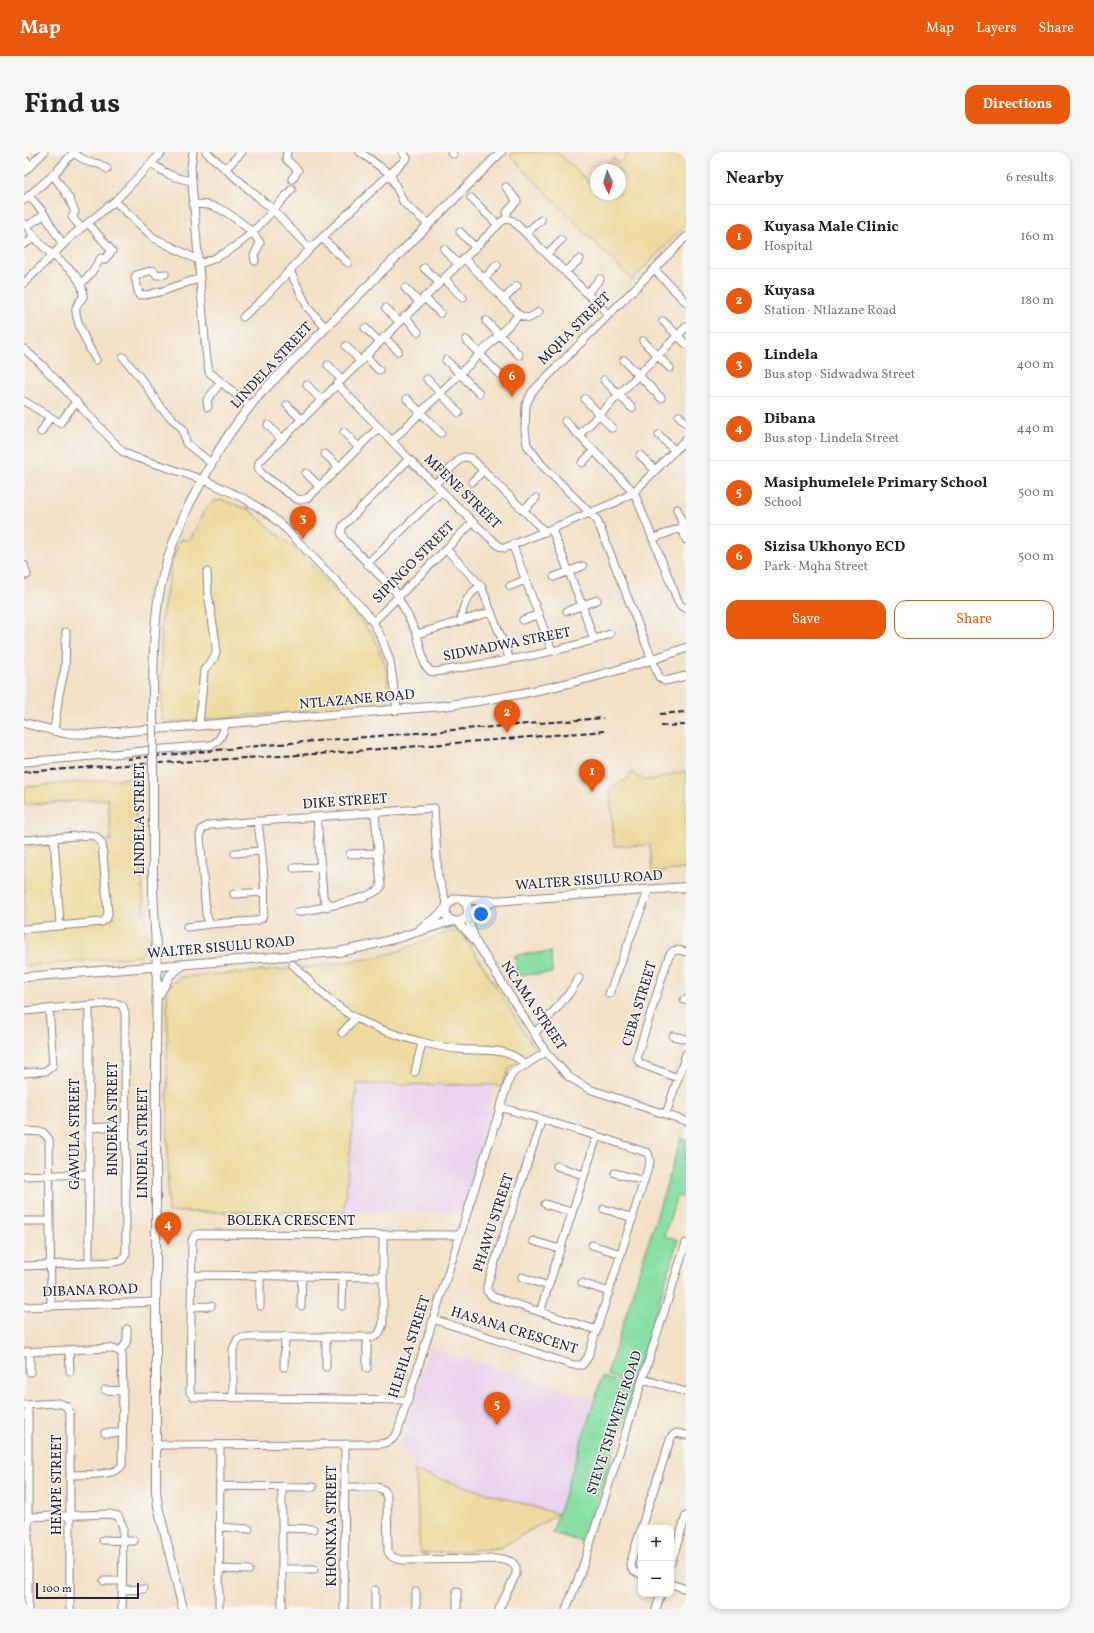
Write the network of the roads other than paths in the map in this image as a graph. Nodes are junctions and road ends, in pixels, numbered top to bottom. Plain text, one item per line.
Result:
1 (44, 152) edge
2 (73, 152) edge
3 (162, 152) edge
4 (193, 152) edge
5 (206, 152) edge
6 (242, 152) edge
7 (288, 152) edge
8 (360, 152) edge
9 (402, 152) edge
10 (500, 152) edge
11 (24, 159) edge
12 (151, 163) junction
13 (30, 166) junction
14 (107, 169) dead end
15 (225, 169) junction
16 (24, 172) edge
17 (53, 174) junction
18 (390, 174) junction
19 (292, 179) dead end
20 (192, 181) junction
21 (506, 187) dead end
22 (292, 189) dead end
23 (27, 198) edge
24 (471, 198) dead end
25 (115, 201) junction
26 (193, 204) junction
27 (274, 211) junction
28 (44, 215) junction
29 (508, 219) junction
30 (541, 220) dead end
31 (88, 223) junction
32 (25, 224) edge
33 (428, 224) junction
34 (498, 225) junction
35 (81, 228) junction
36 (460, 232) dead end
37 (253, 234) junction
38 (526, 234) junction
39 (686, 237) edge
40 (35, 238) junction
41 (322, 238) junction
42 (561, 240) dead end
43 (24, 244) edge
44 (63, 245) junction
45 (475, 247) junction
46 (310, 249) junction
47 (444, 249) dead end
48 (547, 254) junction
49 (52, 255) junction
50 (464, 258) junction
51 (580, 259) dead end
52 (255, 261) dead end
53 (198, 262) junction
54 (348, 263) dead end
55 (458, 264) junction
56 (497, 265) dead end
57 (424, 268) dead end
58 (654, 269) junction
59 (290, 271) junction
60 (566, 272) junction
61 (165, 274) dead end
62 (200, 279) junction
63 (484, 279) junction
64 (600, 279) dead end
65 (25, 280) edge
66 (442, 280) junction
67 (82, 282) junction
68 (517, 286) dead end
69 (405, 288) dead end
70 (586, 293) junction
71 (463, 298) dead end
72 (504, 299) junction
73 (422, 300) junction
74 (686, 302) edge
75 (386, 308) dead end
76 (540, 312) dead end
77 (440, 314) dead end
78 (608, 314) junction
79 (519, 315) junction
80 (405, 316) junction
81 (243, 317) dead end
82 (486, 321) dead end
83 (663, 321) dead end
84 (399, 322) junction
85 (325, 327) junction
86 (686, 327) edge
87 (365, 328) dead end
88 (418, 332) dead end
89 (500, 334) junction
90 (677, 336) junction
91 (382, 340) junction
92 (466, 340) dead end
93 (643, 341) dead end
94 (686, 344) edge
95 (346, 346) dead end
96 (24, 349) edge
97 (398, 351) dead end
98 (480, 354) junction
99 (519, 355) dead end
100 (657, 356) junction
101 (123, 357) dead end
102 (363, 359) junction
103 (96, 360) dead end
104 (446, 360) dead end
105 (624, 360) dead end
106 (328, 365) dead end
107 (670, 368) dead end
108 (379, 370) dead end
109 (460, 374) junction
110 (499, 374) dead end
111 (638, 375) junction
112 (427, 378) dead end
113 (604, 380) dead end
114 (221, 382) junction
115 (339, 382) junction
116 (307, 385) dead end
117 (479, 393) dead end
118 (440, 394) junction
119 (619, 395) junction
120 (661, 398) dead end
121 (407, 399) dead end
122 (585, 399) dead end
123 (321, 400) junction
124 (24, 401) edge
125 (76, 402) junction
126 (288, 405) dead end
127 (250, 406) junction
128 (208, 407) dead end
129 (632, 408) dead end
130 (421, 413) junction
131 (459, 413) dead end
132 (599, 414) junction
133 (679, 416) dead end
134 (50, 417) junction
135 (302, 420) junction
136 (566, 422) dead end
137 (686, 423) edge
138 (268, 425) dead end
139 (379, 427) junction
140 (612, 428) dead end
141 (41, 432) dead end
142 (344, 432) dead end
143 (441, 433) dead end
144 (579, 435) junction
145 (659, 435) dead end
146 (686, 439) edge
147 (282, 440) junction
148 (392, 441) junction
149 (359, 448) junction
150 (594, 451) junction
151 (675, 451) junction
152 (325, 454) dead end
153 (640, 455) dead end
154 (409, 459) junction
155 (212, 463) junction
156 (582, 463) dead end
157 (338, 467) junction
158 (484, 470) junction
159 (655, 470) junction
160 (306, 473) dead end
161 (203, 479) junction
162 (472, 482) dead end
163 (435, 484) junction
164 (319, 486) junction
165 (442, 491) junction
166 (634, 492) junction
167 (536, 498) dead end
168 (677, 509) dead end
169 (523, 510) junction
170 (592, 513) junction
171 (473, 522) junction
172 (684, 527) edge
173 (548, 531) junction
174 (654, 538) junction
175 (686, 540) edge
176 (513, 546) junction
177 (446, 549) junction
178 (367, 564) junction
179 (24, 565) edge
180 (583, 566) dead end
181 (569, 571) junction
182 (207, 572) dead end
183 (27, 574) dead end
184 (554, 577) dead end
185 (525, 580) junction
186 (481, 586) junction
187 (510, 586) dead end
188 (398, 597) junction
189 (598, 600) dead end
190 (582, 605) junction
191 (686, 608) edge
192 (567, 611) dead end
193 (491, 612) junction
194 (539, 614) junction
195 (523, 620) dead end
196 (461, 621) junction
197 (373, 622) junction
198 (66, 632) dead end
199 (417, 634) junction
200 (610, 634) dead end
201 (594, 640) junction
202 (686, 648) edge
203 (552, 651) junction
204 (510, 660) junction
205 (651, 660) junction
206 (686, 676) edge
207 (397, 710) junction
208 (24, 723) edge
209 (225, 724) junction
210 (199, 726) junction
211 (54, 731) junction
212 (24, 762) edge
213 (375, 812) junction
214 (317, 817) junction
215 (258, 821) junction
216 (54, 838) junction
217 (24, 840) edge
218 (261, 851) junction
219 (235, 853) dead end
220 (378, 853) junction
221 (350, 854) dead end
222 (321, 867) junction
223 (294, 868) dead end
224 (686, 887) edge
225 (443, 888) junction
226 (648, 890) junction
227 (264, 892) junction
228 (234, 894) dead end
229 (458, 899) junction
230 (494, 901) junction
231 (332, 906) junction
232 (446, 907) junction
233 (298, 912) dead end
234 (468, 915) junction
235 (456, 922) junction
236 (210, 924) junction
237 (60, 925) junction
238 (187, 927) dead end
239 (24, 929) edge
240 (417, 931) junction
241 (476, 942) junction
242 (686, 952) edge
243 (184, 964) junction
244 (293, 965) dead end
245 (157, 966) junction
246 (24, 978) edge
247 (579, 978) dead end
248 (609, 994) dead end
249 (157, 1000) junction
250 (89, 1005) junction
251 (49, 1009) junction
252 (24, 1011) edge
253 (355, 1018) junction
254 (342, 1033) dead end
255 (534, 1033) junction
256 (673, 1036) dead end
257 (686, 1040) edge
258 (422, 1043) junction
259 (546, 1052) junction
260 (686, 1054) edge
261 (526, 1065) junction
262 (415, 1072) dead end
263 (24, 1073) edge
264 (678, 1078) junction
265 (500, 1107) junction
266 (666, 1114) junction
267 (542, 1119) junction
268 (686, 1121) edge
269 (126, 1126) junction
270 (88, 1128) junction
271 (24, 1131) edge
272 (597, 1136) junction
273 (557, 1166) dead end
274 (615, 1173) dead end
275 (88, 1174) junction
276 (50, 1175) junction
277 (583, 1175) junction
278 (24, 1176) edge
279 (644, 1181) junction
280 (545, 1204) dead end
281 (604, 1209) dead end
282 (571, 1212) junction
283 (633, 1218) junction
284 (24, 1221) edge
285 (50, 1221) junction
286 (384, 1235) junction
287 (459, 1235) junction
288 (533, 1241) dead end
289 (686, 1243) edge
290 (592, 1245) dead end
291 (560, 1249) junction
292 (621, 1254) junction
293 (88, 1262) junction
294 (51, 1264) junction
295 (24, 1266) edge
296 (191, 1275) junction
297 (260, 1276) junction
298 (302, 1276) junction
299 (343, 1276) junction
300 (383, 1277) junction
301 (522, 1277) dead end
302 (582, 1283) dead end
303 (548, 1286) junction
304 (609, 1292) junction
305 (156, 1302) junction
306 (51, 1306) junction
307 (211, 1306) dead end
308 (260, 1306) dead end
309 (301, 1306) dead end
310 (342, 1306) dead end
311 (24, 1307) edge
312 (191, 1307) junction
313 (540, 1312) junction
314 (433, 1319) junction
315 (127, 1329) dead end
316 (597, 1330) junction
317 (285, 1336) junction
318 (367, 1336) junction
319 (326, 1337) junction
320 (69, 1350) junction
321 (119, 1351) junction
322 (27, 1352) edge
323 (284, 1367) dead end
324 (326, 1367) dead end
325 (367, 1368) dead end
326 (70, 1371) dead end
327 (30, 1372) dead end
328 (643, 1378) junction
329 (105, 1390) dead end
330 (685, 1390) edge
331 (123, 1391) junction
332 (233, 1398) junction
333 (407, 1400) junction
334 (26, 1405) edge
335 (105, 1433) dead end
336 (123, 1433) junction
337 (686, 1435) edge
338 (156, 1444) junction
339 (345, 1444) junction
340 (220, 1445) junction
341 (70, 1475) junction
342 (220, 1486) junction
343 (282, 1486) junction
344 (313, 1487) dead end
345 (345, 1487) junction
346 (70, 1516) junction
347 (686, 1516) edge
348 (28, 1517) junction
349 (642, 1525) edge
350 (220, 1527) junction
351 (282, 1528) junction
352 (249, 1529) dead end
353 (313, 1529) dead end
354 (638, 1539) edge
355 (102, 1540) dead end
356 (123, 1541) junction
357 (134, 1541) dead end
358 (672, 1561) edge
359 (220, 1569) junction
360 (282, 1569) junction
361 (314, 1569) dead end
362 (249, 1570) dead end
363 (638, 1573) edge
364 (104, 1581) dead end
365 (122, 1581) junction
366 (674, 1585) edge
367 (143, 1589) dead end
368 (686, 1589) edge
369 (122, 1590) junction
370 (375, 1590) dead end
371 (457, 1591) dead end
372 (416, 1592) dead end
373 (660, 1597) edge
374 (28, 1609) edge
375 (70, 1609) edge
376 (122, 1609) edge
377 (183, 1609) edge
378 (220, 1609) edge
379 (282, 1609) edge
380 (344, 1609) edge
381 (375, 1609) edge
382 (416, 1609) edge
383 (457, 1609) edge
384 (499, 1609) edge
385 (566, 1609) edge
386 (656, 1609) edge

1 - 13 street
2 - 14 street
2 - 17 street
3 - 12 street
4 - 20 street
5 - 15 street
6 - 15 street
7 - 19 street
8 - 18 street
9 - 18 street
10 - 33 street, LINDELA STREET
11 - 13 street
12 - 20 street
12 - 25 street
13 - 16 street
15 - 27 street
17 - 23 street
17 - 35 street
18 - 33 street
18 - 41 street
20 - 26 street
21 - 29 street
22 - 27 street
23 - 28 street
24 - 34 street
25 - 31 street
25 - 53 street
26 - 37 street
26 - 53 street
27 - 37 street
27 - 46 street
28 - 32 street
28 - 44 street
29 - 34 street
29 - 38 street
30 - 38 street
31 - 35 street
31 - 67 street
32 - 40 street
33 - 85 street, LINDELA STREET
34 - 45 street
35 - 44 street
36 - 45 street
37 - 52 street
37 - 53 street
38 - 48 street
39 - 58 street, MQHA STREET
40 - 43 street
40 - 49 street
41 - 46 street
41 - 54 street
42 - 48 street
44 - 49 street
45 - 50 street
46 - 59 street
47 - 55 street
48 - 60 street
49 - 65 street
49 - 67 street
50 - 55 street
50 - 63 street
51 - 60 street
53 - 62 street
55 - 66 street
56 - 63 street
57 - 66 street
58 - 74 street
58 - 78 street, MQHA STREET
59 - 81 street
59 - 85 street
60 - 70 street
61 - 62 street
62 - 114 street
63 - 72 street
64 - 70 street
66 - 71 street
66 - 73 street
67 - 103 street
68 - 72 street
69 - 73 street
70 - 78 street
72 - 79 street
73 - 77 street
73 - 80 street
75 - 84 street
76 - 79 street
78 - 170 street, MQHA STREET
79 - 89 street
80 - 84 street
80 - 88 street
82 - 89 street
83 - 90 street
84 - 91 street
85 - 127 street, LINDELA STREET
86 - 90 street
87 - 91 street
89 - 98 street
89 - 99 street
90 - 94 street
90 - 100 street
91 - 97 street
91 - 102 street
92 - 98 street
93 - 100 street
95 - 102 street
96 - 125 street
98 - 109 street
98 - 110 street
100 - 107 street
100 - 111 street
101 - 155 street
102 - 108 street
102 - 115 street
104 - 109 street
105 - 111 street
106 - 115 street, MFENE STREET
109 - 117 street
109 - 118 street
111 - 119 street
111 - 120 street
112 - 118 street
113 - 119 street
114 - 127 street
114 - 128 street
115 - 123 street
115 - 139 street, MFENE STREET
116 - 123 street
118 - 130 street
118 - 131 street
119 - 129 street
119 - 132 street
121 - 130 street
122 - 132 street
123 - 135 street
124 - 134 street
125 - 134 street
125 - 161 street
126 - 135 street
127 - 155 street, LINDELA STREET
130 - 143 street
130 - 148 street
132 - 140 street
132 - 144 street
133 - 137 street
134 - 141 street
135 - 147 street
136 - 144 street
138 - 147 street
139 - 148 street, MFENE STREET
139 - 149 street
142 - 149 street
144 - 150 street
145 - 151 street
146 - 151 street
147 - 164 street
148 - 154 street, MFENE STREET
149 - 157 street
150 - 156 street
150 - 166 street
151 - 159 street
152 - 157 street
153 - 159 street
154 - 163 street, MFENE STREET
154 - 178 street, SIDWADWA STREET
155 - 161 street, LINDELA STREET
157 - 164 street
158 - 162 street
158 - 163 street
158 - 169 street
159 - 166 street
160 - 164 street
161 - 197 street
161 - 245 street, LINDELA STREET, bridge
163 - 165 street, MFENE STREET
165 - 171 street, MFENE STREET
165 - 178 street
166 - 170 street
166 - 174 street
167 - 169 street
168 - 172 street
169 - 173 street
170 - 173 street
170 - 205 street, MQHA STREET
171 - 176 street, MFENE STREET
171 - 177 street, SIPINGO STREET
172 - 174 street
172 - 175 street
173 - 176 street
173 - 181 street, SIDWADWA STREET
174 - 191 street
176 - 185 street
177 - 186 street
177 - 188 street, SIPINGO STREET
178 - 188 street, SIDWADWA STREET
179 - 183 street
180 - 181 street
181 - 184 street
181 - 190 street, SIDWADWA STREET
182 - 210 street
185 - 187 street
185 - 194 street
186 - 193 street
186 - 196 street
188 - 197 street, SIPINGO STREET
188 - 199 street, SIDWADWA STREET
189 - 190 street, SIDWADWA STREET
190 - 192 street, SIDWADWA STREET
190 - 201 street, SIDWADWA STREET
193 - 196 street
193 - 204 street
194 - 195 street
194 - 203 street
196 - 199 street
197 - 207 street
198 - 211 street
199 - 204 street, SIDWADWA STREET
200 - 201 street, SIDWADWA STREET
201 - 203 street, SIDWADWA STREET
202 - 205 street, NTLAZANE ROAD
203 - 204 street, SIDWADWA STREET
205 - 206 street, MQHA STREET
205 - 207 street, NTLAZANE ROAD
207 - 209 street, NTLAZANE ROAD
208 - 211 street, NTLAZANE ROAD
209 - 210 street, NTLAZANE ROAD
209 - 212 street
210 - 211 street, NTLAZANE ROAD
213 - 214 street, DIKE STREET
213 - 220 street
213 - 225 street, DIKE STREET
214 - 215 street, DIKE STREET
214 - 222 street
215 - 218 street
215 - 236 street, DIKE STREET
216 - 217 street
216 - 237 street
216 - 237 street
218 - 219 street
218 - 227 street
220 - 221 street
220 - 231 street
222 - 223 street
222 - 231 street
224 - 226 street, WALTER SISULU ROAD
225 - 229 street
225 - 232 street
226 - 230 street, WALTER SISULU ROAD
226 - 248 street
227 - 228 street
227 - 236 street
229 - 230 street, WALTER SISULU ROAD
229 - 232 street
229 - 234 street
230 - 234 street, WALTER SISULU ROAD
231 - 233 street
232 - 235 street
232 - 240 street, WALTER SISULU ROAD
234 - 235 street
234 - 241 street, NCAMA STREET
235 - 240 street, WALTER SISULU ROAD
235 - 241 street, NCAMA STREET
236 - 238 street
237 - 239 street
240 - 243 street, WALTER SISULU ROAD
241 - 255 street, NCAMA STREET
242 - 264 street, CEBA STREET
243 - 245 street, WALTER SISULU ROAD
243 - 249 street
244 - 253 street
245 - 246 street, WALTER SISULU ROAD
245 - 249 street, LINDELA STREET
247 - 255 street
249 - 305 street, LINDELA STREET
250 - 251 street, BINDEKA STREET
250 - 269 street, BINDEKA STREET
250 - 270 street, GAWULA STREET
251 - 252 street, BINDEKA STREET
251 - 263 street
253 - 254 street
253 - 258 street
255 - 259 street, NCAMA STREET
256 - 257 street
258 - 261 street
258 - 262 street
259 - 261 street, HLEHLA STREET
259 - 266 street, NCAMA STREET
260 - 264 street
261 - 265 street, HLEHLA STREET
264 - 266 street
265 - 267 street, HASANA CRESCENT
265 - 287 street, HLEHLA STREET
266 - 268 street, NCAMA STREET
267 - 272 street, HASANA CRESCENT
267 - 313 street, PHAWU STREET
269 - 270 street
269 - 293 street, BINDEKA STREET
270 - 275 street, GAWULA STREET
271 - 276 street
272 - 277 street
272 - 279 street, HASANA CRESCENT
273 - 277 street
274 - 279 street
275 - 276 street
275 - 293 street, GAWULA STREET
276 - 278 street
276 - 285 street
277 - 282 street
279 - 283 street, HASANA CRESCENT
280 - 282 street
281 - 283 street
282 - 291 street
283 - 292 street, HASANA CRESCENT
284 - 285 street
285 - 294 street
286 - 287 street, BOLEKA CRESCENT
286 - 296 street, BOLEKA CRESCENT
286 - 300 street
287 - 314 street, HLEHLA STREET
288 - 291 street
289 - 328 street, STEVE TSHWETE ROAD
290 - 292 street
291 - 303 street
292 - 304 street, HASANA CRESCENT
293 - 294 street, BINDEKA STREET
294 - 295 street, BINDEKA STREET
294 - 306 street
296 - 297 street
296 - 312 street, BOLEKA CRESCENT
297 - 298 street
297 - 308 street
298 - 299 street
298 - 309 street
299 - 300 street
299 - 310 street
300 - 318 street
301 - 303 street
302 - 304 street
303 - 313 street
304 - 316 street, HASANA CRESCENT
305 - 306 street, DIBANA ROAD
305 - 338 street, LINDELA STREET
306 - 311 street, DIBANA ROAD
307 - 312 street
312 - 332 street, BOLEKA CRESCENT
313 - 316 street, PHAWU STREET
314 - 316 street, HASANA CRESCENT
314 - 333 street, HLEHLA STREET
315 - 321 street
317 - 319 street
317 - 323 street
317 - 332 street
318 - 319 street
318 - 325 street
319 - 324 street
320 - 321 street
320 - 322 street
320 - 326 street
321 - 331 street
322 - 327 street
328 - 330 street
328 - 385 street, STEVE TSHWETE ROAD
329 - 331 street
331 - 336 street
332 - 333 street, BOLEKA CRESCENT
333 - 339 street, HLEHLA STREET
334 - 341 street, HEMPE STREET
334 - 348 street
335 - 336 street
336 - 341 street
337 - 349 street
338 - 340 street, HLEHLA STREET
338 - 377 street, LINDELA STREET
339 - 340 street, HLEHLA STREET
339 - 345 street, KHONKXA STREET
340 - 342 street
341 - 346 street, HEMPE STREET
342 - 343 street
342 - 350 street
343 - 344 street
343 - 351 street
345 - 380 street, KHONKXA STREET
345 - 384 street
346 - 348 street
346 - 356 street
346 - 375 street, HEMPE STREET
347 - 358 street
348 - 374 street
350 - 352 street
350 - 359 street
351 - 353 street
351 - 360 street
354 - 363 street
355 - 356 street
356 - 357 street
356 - 365 street
359 - 362 street
359 - 378 street
360 - 361 street
360 - 379 street
364 - 365 street
365 - 369 street
366 - 368 street
367 - 369 street
369 - 376 street
370 - 381 street
371 - 383 street
372 - 382 street
373 - 386 street

